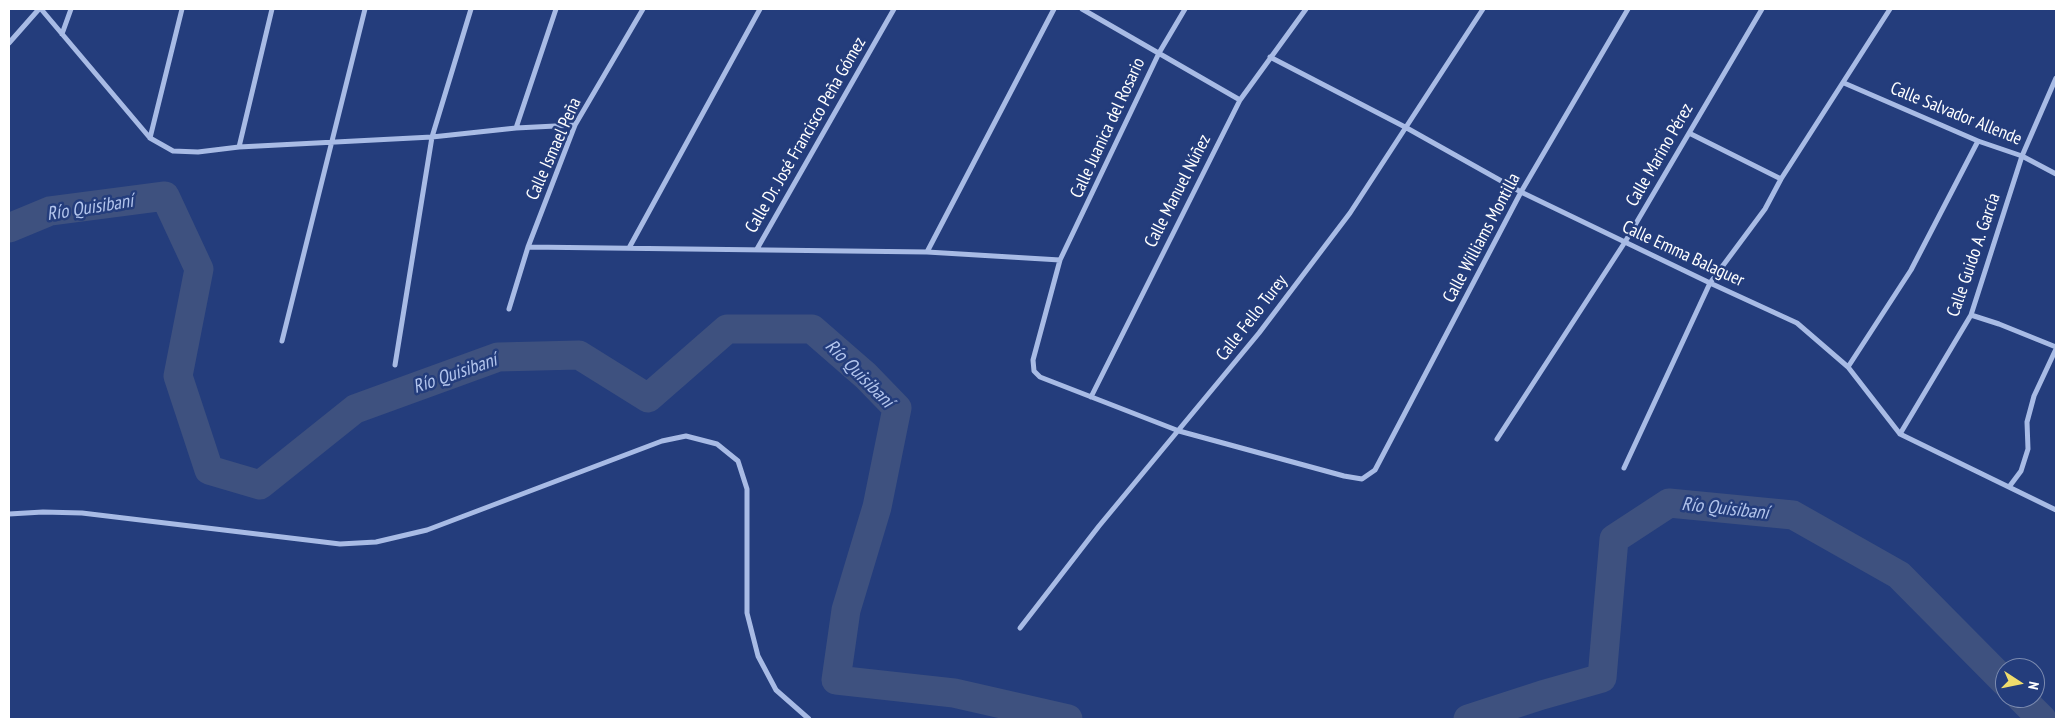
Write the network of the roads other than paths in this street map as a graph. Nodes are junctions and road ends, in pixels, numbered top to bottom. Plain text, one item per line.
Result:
1 (40, 9) edge
2 (71, 9) edge
3 (182, 9) edge
4 (272, 9) edge
5 (365, 9) edge
6 (471, 9) edge
7 (556, 9) edge
8 (643, 9) edge
9 (760, 9) edge
10 (894, 9) edge
11 (1054, 9) edge
12 (1082, 9) edge
13 (1185, 9) edge
14 (1306, 9) edge
15 (1483, 9) edge
16 (1628, 9) edge
17 (1762, 9) edge
18 (1890, 9) edge
19 (62, 34) junction
20 (9, 43) edge
21 (1159, 53) junction
22 (1270, 57) junction
23 (2056, 78) edge
24 (1844, 83) junction
25 (1240, 100) junction
26 (575, 125) junction
27 (1406, 127) junction
28 (516, 128) junction
29 (1689, 133) junction
30 (432, 137) junction
31 (150, 138) junction
32 (1978, 141) junction
33 (333, 143) junction
34 (239, 147) junction
35 (2022, 156) junction
36 (2056, 174) edge
37 (1781, 178) junction
38 (1521, 192) junction
39 (1625, 242) junction
40 (528, 247) junction
41 (629, 248) junction
42 (757, 249) junction
43 (927, 252) junction
44 (1060, 260) junction
45 (1710, 283) junction
46 (509, 308) dead end
47 (1971, 316) junction
48 (282, 341) dead end
49 (2056, 348) edge
50 (394, 365) dead end
51 (1848, 366) junction
52 (1091, 397) junction
53 (1179, 431) junction
54 (1900, 434) junction
55 (1497, 440) dead end
56 (1624, 468) dead end
57 (2009, 487) junction
58 (2056, 508) edge
59 (9, 514) edge
60 (1020, 628) dead end
61 (808, 719) edge

1 - 19 street
1 - 20 street
2 - 19 street
3 - 31 street
4 - 34 street
5 - 33 street
6 - 30 street
7 - 28 street
8 - 26 street, Calle Ismael Peña
9 - 41 street
10 - 42 street, Calle Dr. José Francisco Peña Gómez
11 - 43 street
12 - 21 street
13 - 21 street, Calle Juanica del Rosario
14 - 22 street, Calle Manuel Núñez
15 - 27 street, Calle Fello Turey
16 - 38 street, Calle Williams Montilla
17 - 29 street, Calle Marino Pérez
18 - 24 street
19 - 31 street
21 - 25 street
21 - 44 street, Calle Juanica del Rosario
22 - 25 street, Calle Manuel Núñez
22 - 27 street, Calle Emma Balaguer
23 - 35 street, Calle Guido A. García
24 - 32 street, Calle Salvador Allende
24 - 37 street
25 - 52 street, Calle Manuel Núñez
26 - 28 street
26 - 40 street, Calle Ismael Peña
27 - 38 street, Calle Emma Balaguer
27 - 53 street, Calle Fello Turey
28 - 30 street
29 - 37 street
29 - 39 street, Calle Marino Pérez
30 - 33 street
30 - 50 street
31 - 34 street
32 - 35 street, Calle Salvador Allende
32 - 51 street
33 - 34 street
33 - 48 street
35 - 36 street, Calle Salvador Allende
35 - 47 street, Calle Guido A. García
37 - 45 street
38 - 39 street, Calle Emma Balaguer
38 - 53 street, Calle Williams Montilla
39 - 45 street, Calle Emma Balaguer
39 - 55 street, Calle Marino Pérez
40 - 41 street
40 - 46 street, Calle Ismael Peña
41 - 42 street
42 - 43 street
43 - 44 street
44 - 52 street, Calle Juanica del Rosario
45 - 51 street, Calle Emma Balaguer
45 - 56 street
47 - 49 street
47 - 54 street, Calle Guido A. García
49 - 57 street
51 - 54 street, Calle Emma Balaguer
52 - 53 street
53 - 60 street, Calle Fello Turey
54 - 57 street, Calle Emma Balaguer
57 - 58 street, Calle Emma Balaguer
59 - 61 street

